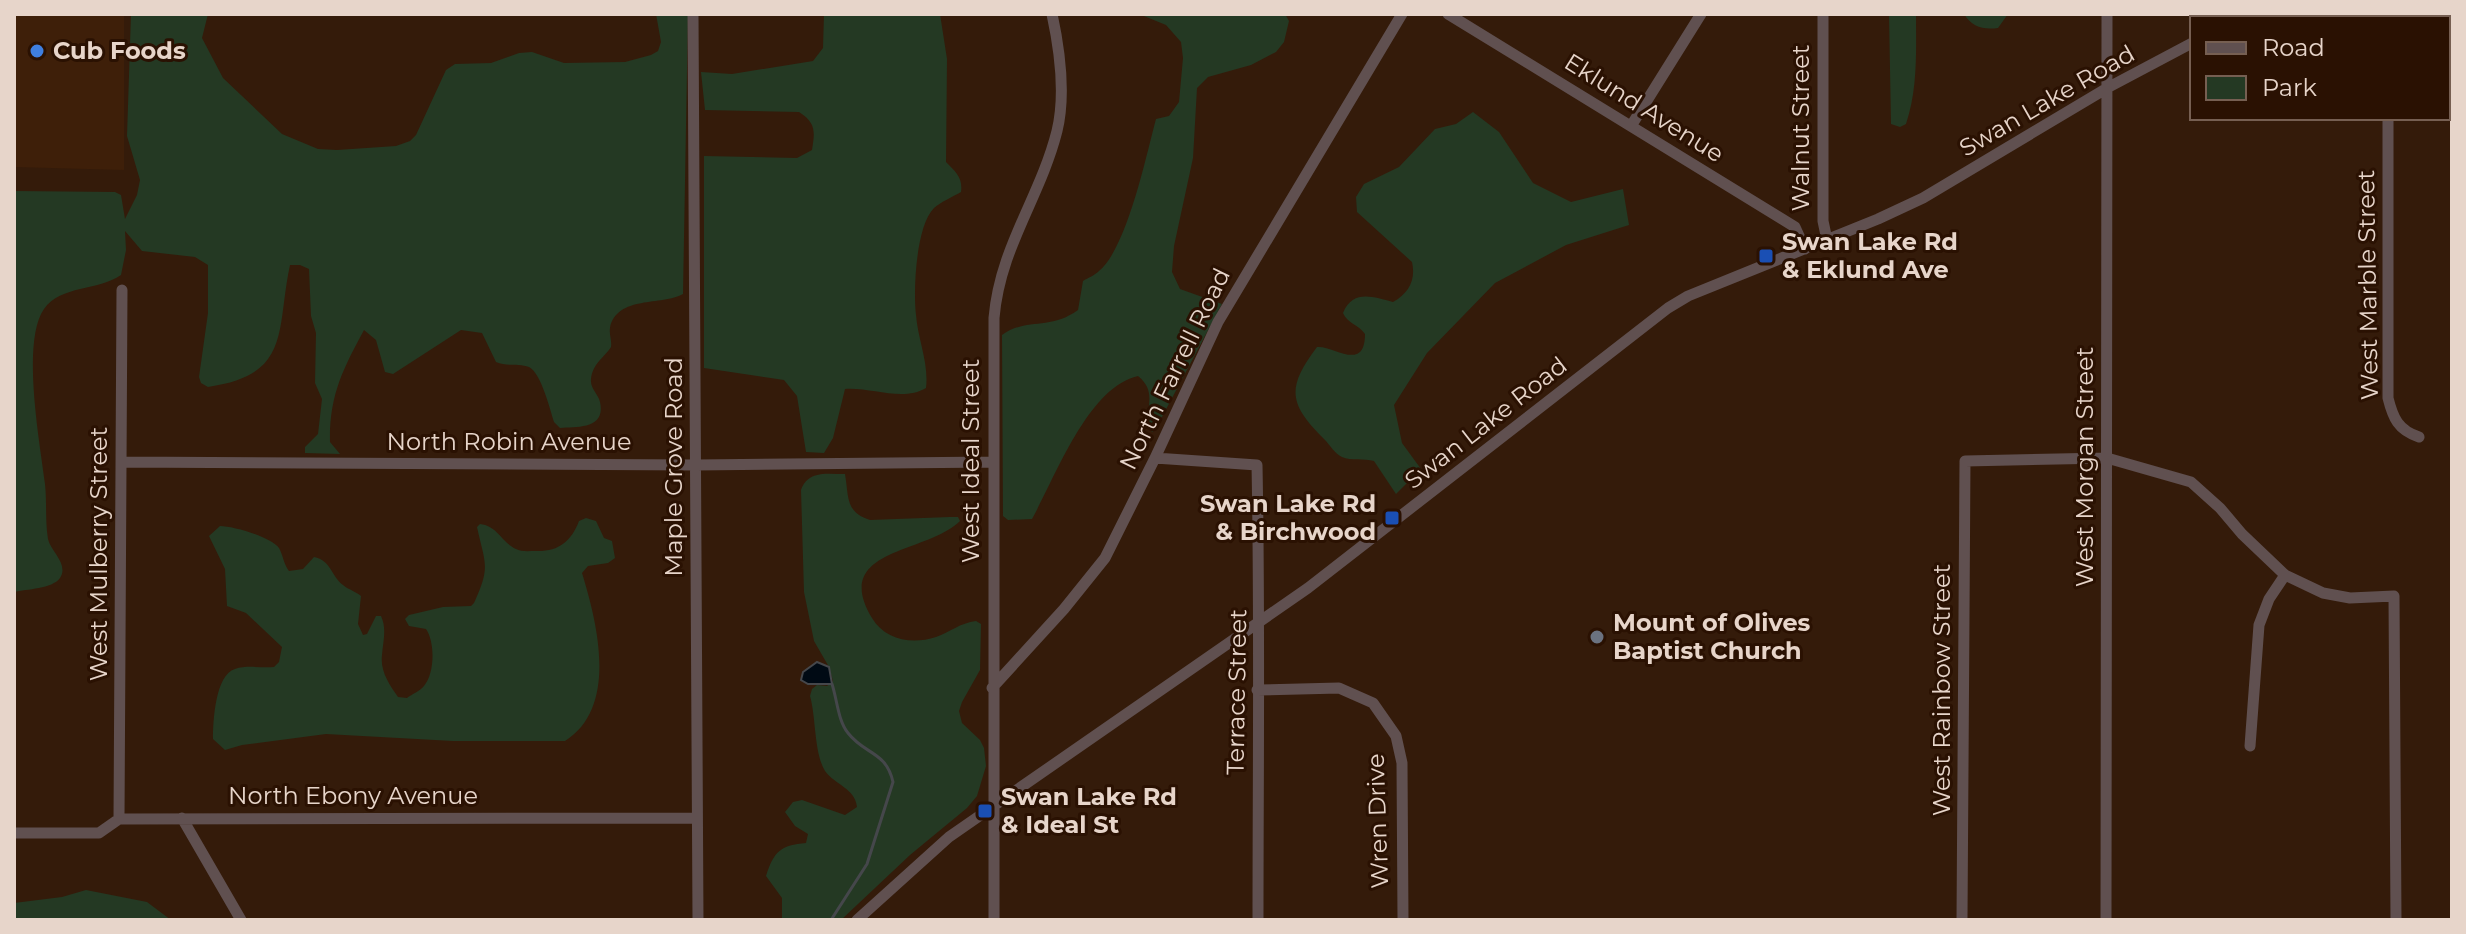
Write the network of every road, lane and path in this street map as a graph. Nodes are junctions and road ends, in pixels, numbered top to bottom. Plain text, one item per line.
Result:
1 (693, 14) edge
2 (1052, 14) edge
3 (1402, 14) edge
4 (1448, 14) edge
5 (1701, 14) edge
6 (1823, 14) edge
7 (2107, 14) edge
8 (2190, 44) edge
9 (2109, 87) junction
10 (2388, 120) edge
11 (1631, 126) junction
12 (1827, 240) junction
13 (1805, 249) junction
14 (122, 290) dead end
15 (2419, 437) dead end
16 (1155, 458) junction
17 (2107, 458) junction
18 (121, 462) junction
19 (993, 462) junction
20 (696, 465) junction
21 (2285, 575) junction
22 (1260, 623) junction
23 (992, 688) junction
24 (1257, 690) junction
25 (2250, 746) dead end
26 (995, 805) junction
27 (182, 818) junction
28 (697, 818) junction
29 (119, 819) junction
30 (14, 833) edge
31 (241, 920) edge
32 (698, 920) edge
33 (857, 920) edge
34 (994, 920) edge
35 (1258, 920) edge
36 (1403, 920) edge
37 (1962, 920) edge
38 (2106, 920) edge
39 (2396, 920) edge

1 - 20 street, Maple Grove Road
2 - 19 street, West Ideal Street
3 - 16 street, North Farrell Road
4 - 11 street, Eklund Avenue
5 - 11 street
6 - 12 street, Walnut Street
7 - 9 street, West Morgan Street
8 - 9 street, Swan Lake Road
9 - 12 street, Swan Lake Road
9 - 17 street, West Morgan Street
10 - 15 street, West Marble Street
11 - 13 street, Eklund Avenue
12 - 13 street, Swan Lake Road
13 - 22 street, Swan Lake Road
14 - 18 street, West Mulberry Street
16 - 22 street, Terrace Street
16 - 23 street, North Farrell Road
17 - 21 street
17 - 37 street, West Rainbow Street
17 - 38 street, West Morgan Street
18 - 20 street, North Robin Avenue
18 - 29 street, West Mulberry Street
19 - 20 street, North Robin Avenue
19 - 23 street, West Ideal Street
20 - 28 street, Maple Grove Road
21 - 25 street
21 - 39 street
22 - 24 street, Terrace Street
22 - 26 street, Swan Lake Road
23 - 26 street, West Ideal Street
24 - 35 street, Terrace Street
24 - 36 street, Wren Drive
26 - 33 street, Swan Lake Road
26 - 34 street, West Ideal Street
27 - 28 street, North Ebony Avenue
27 - 29 street, North Ebony Avenue
27 - 31 street
28 - 32 street, Maple Grove Road
29 - 30 street, North Ebony Avenue

